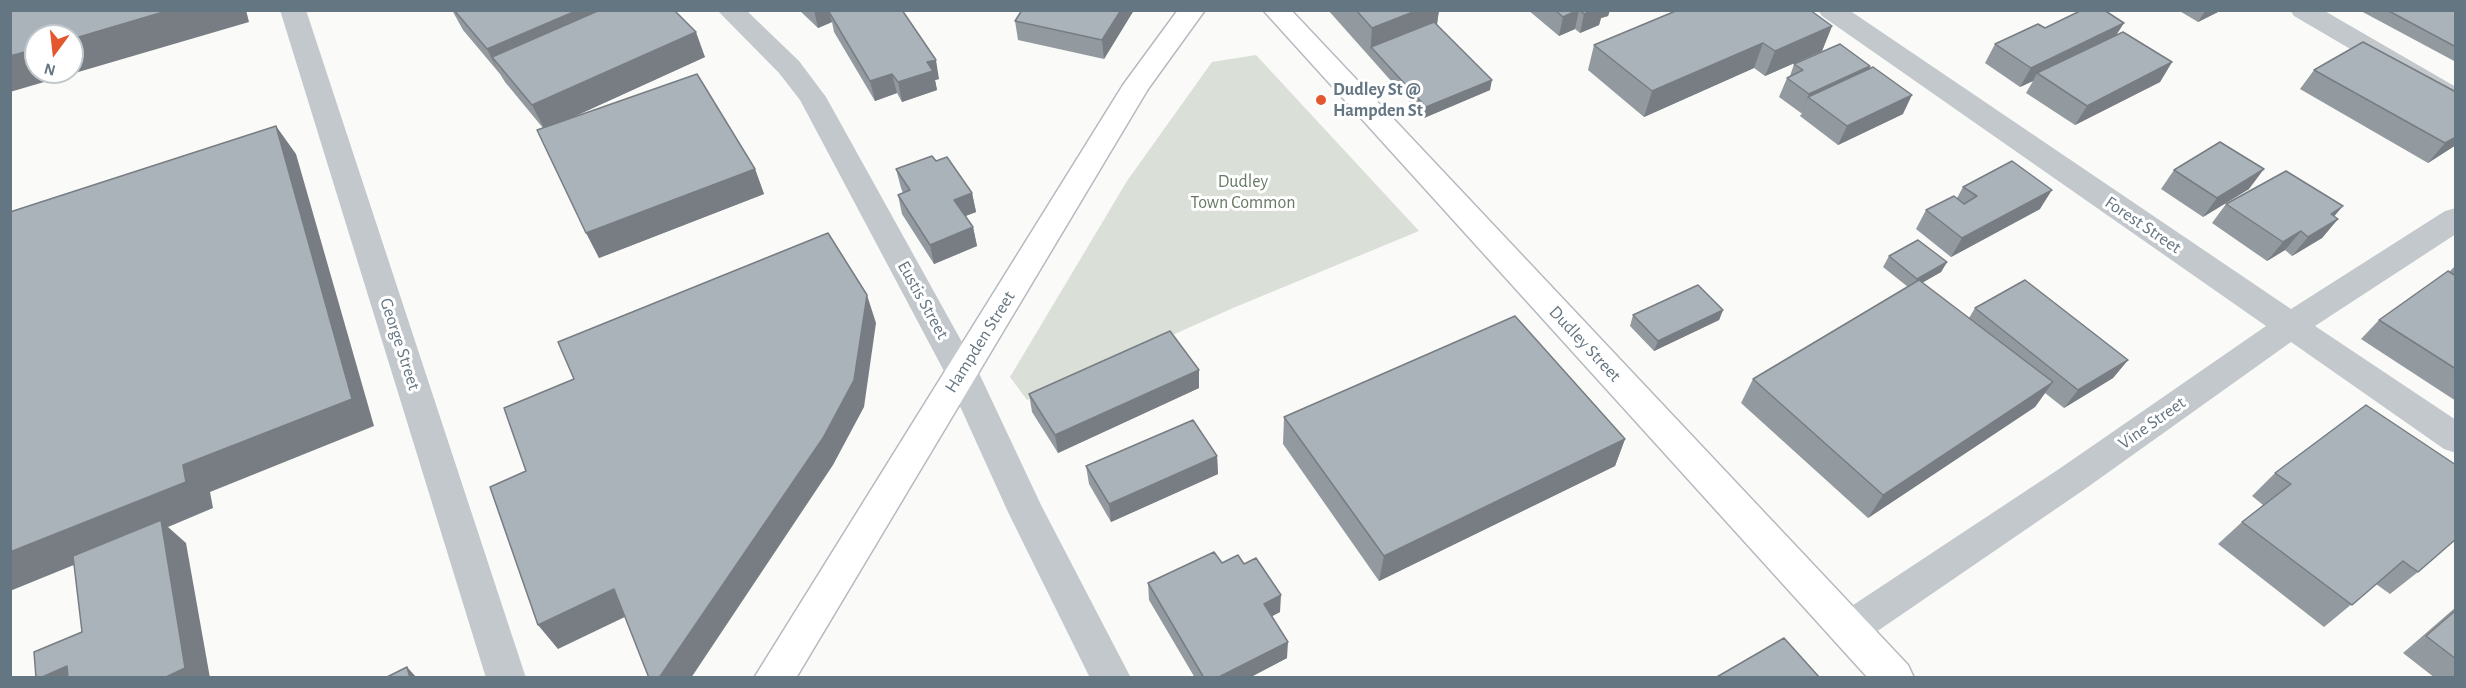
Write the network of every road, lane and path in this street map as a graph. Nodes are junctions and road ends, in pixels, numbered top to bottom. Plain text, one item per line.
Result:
1 (293, 10) edge
2 (730, 10) edge
3 (1192, 10) edge
4 (1276, 10) edge
5 (1831, 10) edge
6 (2303, 10) edge
7 (2456, 99) edge
8 (2456, 219) edge
9 (2290, 326) junction
10 (961, 371) junction
11 (2456, 439) edge
12 (1849, 628) junction
13 (506, 678) edge
14 (774, 678) edge
15 (1111, 678) edge
16 (1894, 678) edge

1 - 13 street, George Street
2 - 10 street, Eustis Street
3 - 10 main road, Hampden Street
4 - 12 main road, Dudley Street
5 - 9 street, Forest Street
6 - 7 street
8 - 9 street, Vine Street
9 - 11 street, Forest Street
9 - 12 street, Vine Street
10 - 14 main road, Hampden Street
10 - 15 street, Eustis Street
12 - 16 main road, Dudley Street

